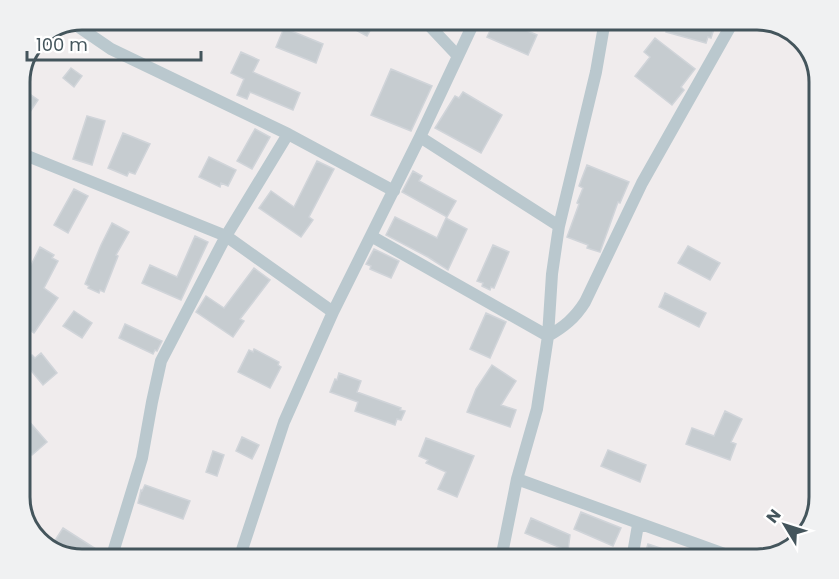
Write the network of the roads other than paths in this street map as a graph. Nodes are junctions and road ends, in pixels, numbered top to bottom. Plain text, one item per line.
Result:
1 (84, 30) edge
2 (433, 30) edge
3 (470, 30) edge
4 (603, 30) edge
5 (728, 30) edge
6 (457, 55) junction
7 (288, 134) junction
8 (420, 137) junction
9 (30, 157) edge
10 (393, 191) junction
11 (559, 225) junction
12 (226, 236) junction
13 (371, 236) junction
14 (333, 312) junction
15 (548, 336) junction
16 (517, 479) junction
17 (638, 525) junction
18 (114, 549) edge
19 (243, 549) edge
20 (503, 549) edge
21 (634, 549) edge
22 (707, 549) edge

1 - 7 street
2 - 6 street
3 - 6 street
4 - 11 street
5 - 15 street
6 - 8 street
7 - 10 street
7 - 12 street
8 - 10 street
8 - 11 street
9 - 12 street
10 - 13 street
11 - 15 street
12 - 14 street
12 - 18 street
13 - 14 street
13 - 15 street
14 - 19 street
15 - 16 street
16 - 17 street
16 - 20 street
17 - 21 street
17 - 22 street

